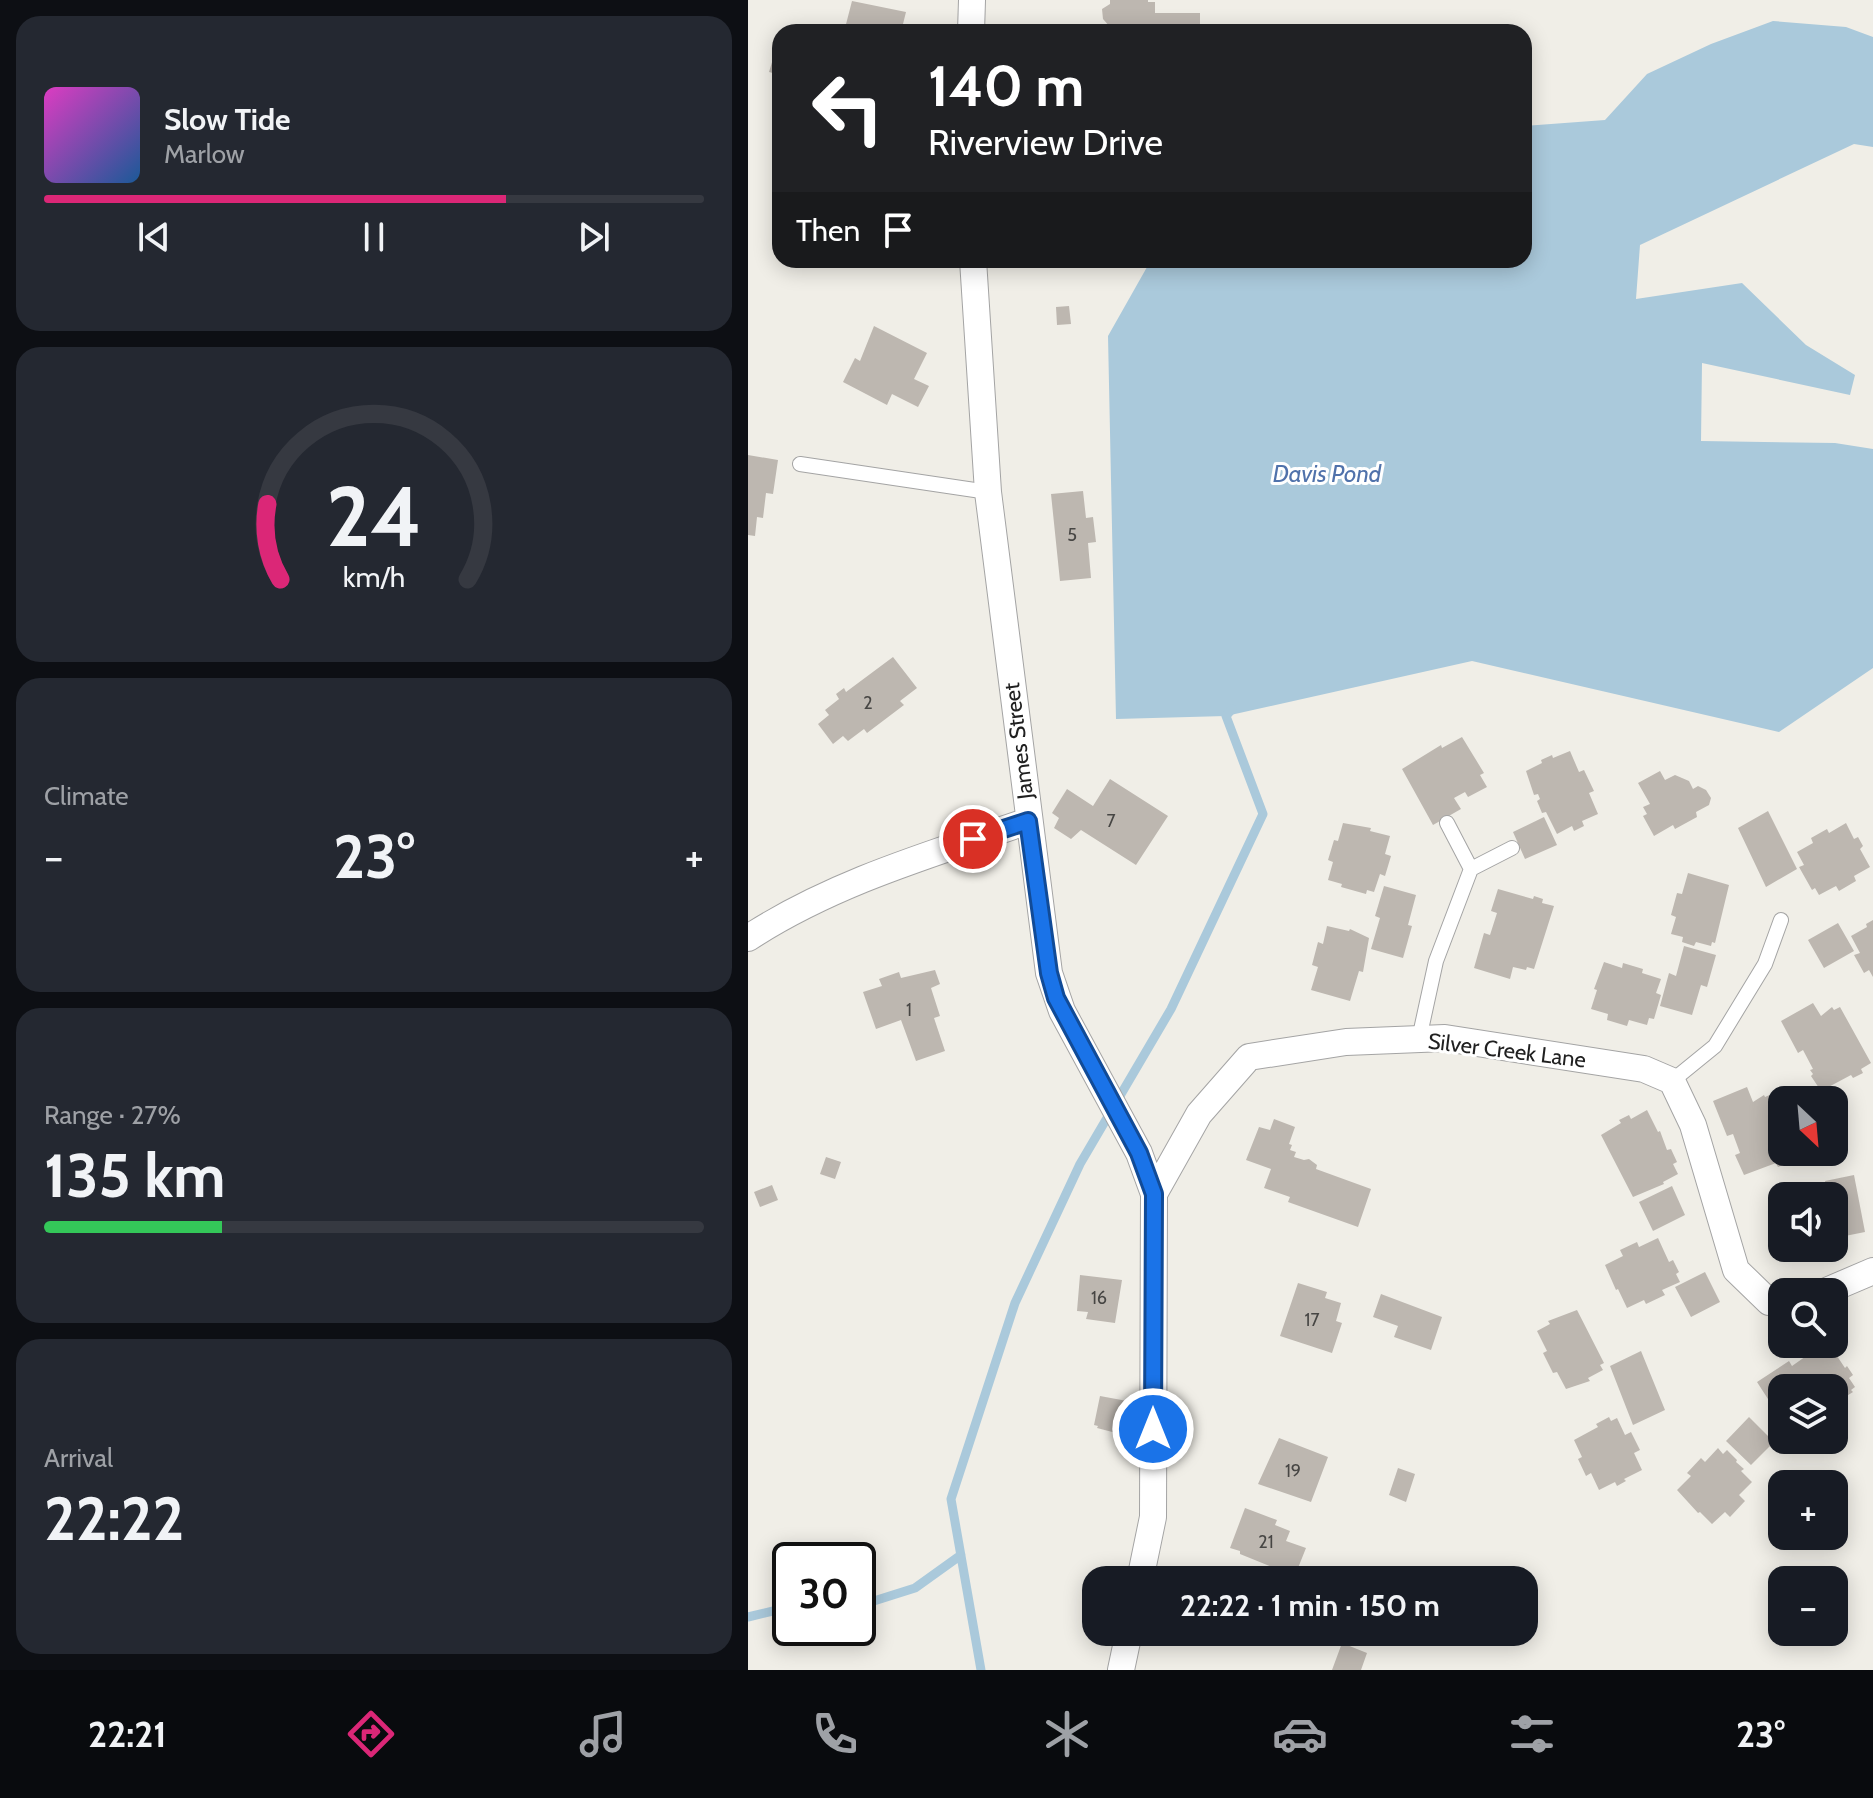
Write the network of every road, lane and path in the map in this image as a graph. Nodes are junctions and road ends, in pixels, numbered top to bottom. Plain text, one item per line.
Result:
1 (972, 0) edge
2 (971, 24) edge
3 (974, 268) edge
4 (800, 464) dead end
5 (988, 492) junction
6 (1028, 821) junction
7 (1447, 823) dead end
8 (1512, 848) dead end
9 (1471, 869) junction
10 (1781, 920) dead end
11 (748, 938) edge
12 (1419, 1039) junction
13 (1672, 1081) junction
14 (1154, 1194) junction
15 (1873, 1271) edge
16 (1848, 1282) edge
17 (1768, 1301) edge
18 (1143, 1566) edge
19 (1126, 1646) edge
20 (1121, 1670) edge

1 - 2 street
3 - 5 street, James Street
4 - 5 lane
5 - 6 street, James Street
6 - 11 street
6 - 14 street, James Street
7 - 9 lane
8 - 9 lane
9 - 12 lane
10 - 13 lane
12 - 13 street, Silver Creek Lane
12 - 14 street, Silver Creek Lane
13 - 17 street
14 - 18 street, James Street
15 - 16 street
19 - 20 street

